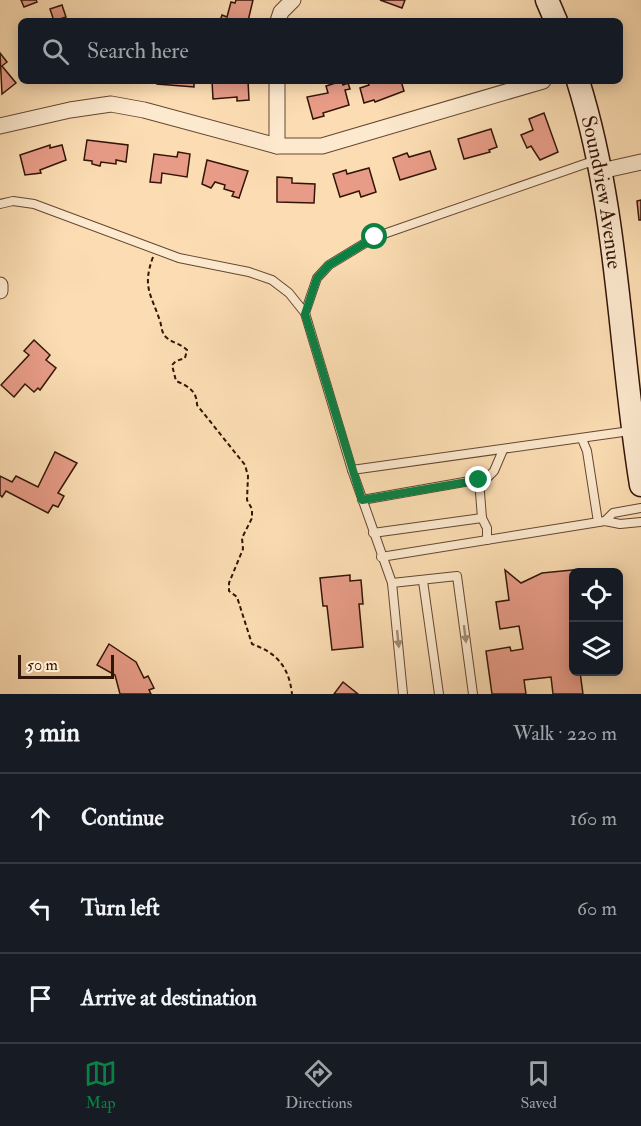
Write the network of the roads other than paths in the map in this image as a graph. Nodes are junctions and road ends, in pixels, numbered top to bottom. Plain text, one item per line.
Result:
1 (293, 0) edge
2 (548, 0) edge
3 (279, 18) edge
4 (555, 18) edge
5 (277, 84) edge
6 (533, 84) edge
7 (580, 84) edge
8 (0, 126) edge
9 (277, 146) junction
10 (641, 162) edge
11 (600, 165) junction
12 (0, 204) edge
13 (0, 285) edge
14 (0, 291) edge
15 (305, 314) junction
16 (635, 428) edge
17 (582, 439) junction
18 (503, 450) junction
19 (352, 470) junction
20 (479, 480) junction
21 (641, 484) edge
22 (362, 500) junction
23 (641, 508) edge
24 (482, 518) junction
25 (602, 521) junction
26 (641, 522) edge
27 (373, 532) junction
28 (487, 540) junction
29 (381, 557) junction
30 (423, 581) junction
31 (392, 584) junction
32 (403, 694) edge
33 (439, 694) edge
34 (473, 694) edge

1 - 3 street
2 - 4 street
5 - 9 street
6 - 9 street
7 - 11 street, Soundview Avenue
8 - 9 street
10 - 11 street
11 - 15 lane
11 - 16 street, Soundview Avenue
12 - 15 lane
13 - 14 street
15 - 19 lane
16 - 17 lane
16 - 21 street, Soundview Avenue
17 - 18 lane
17 - 25 lane
18 - 19 lane
18 - 20 lane
19 - 22 lane
20 - 22 lane
20 - 24 lane
22 - 27 lane
23 - 25 lane
24 - 27 lane
24 - 28 lane
25 - 26 lane
25 - 28 lane
27 - 29 lane
28 - 29 lane
29 - 31 lane
30 - 31 lane
30 - 33 lane
30 -> 34 lane
31 -> 32 lane

